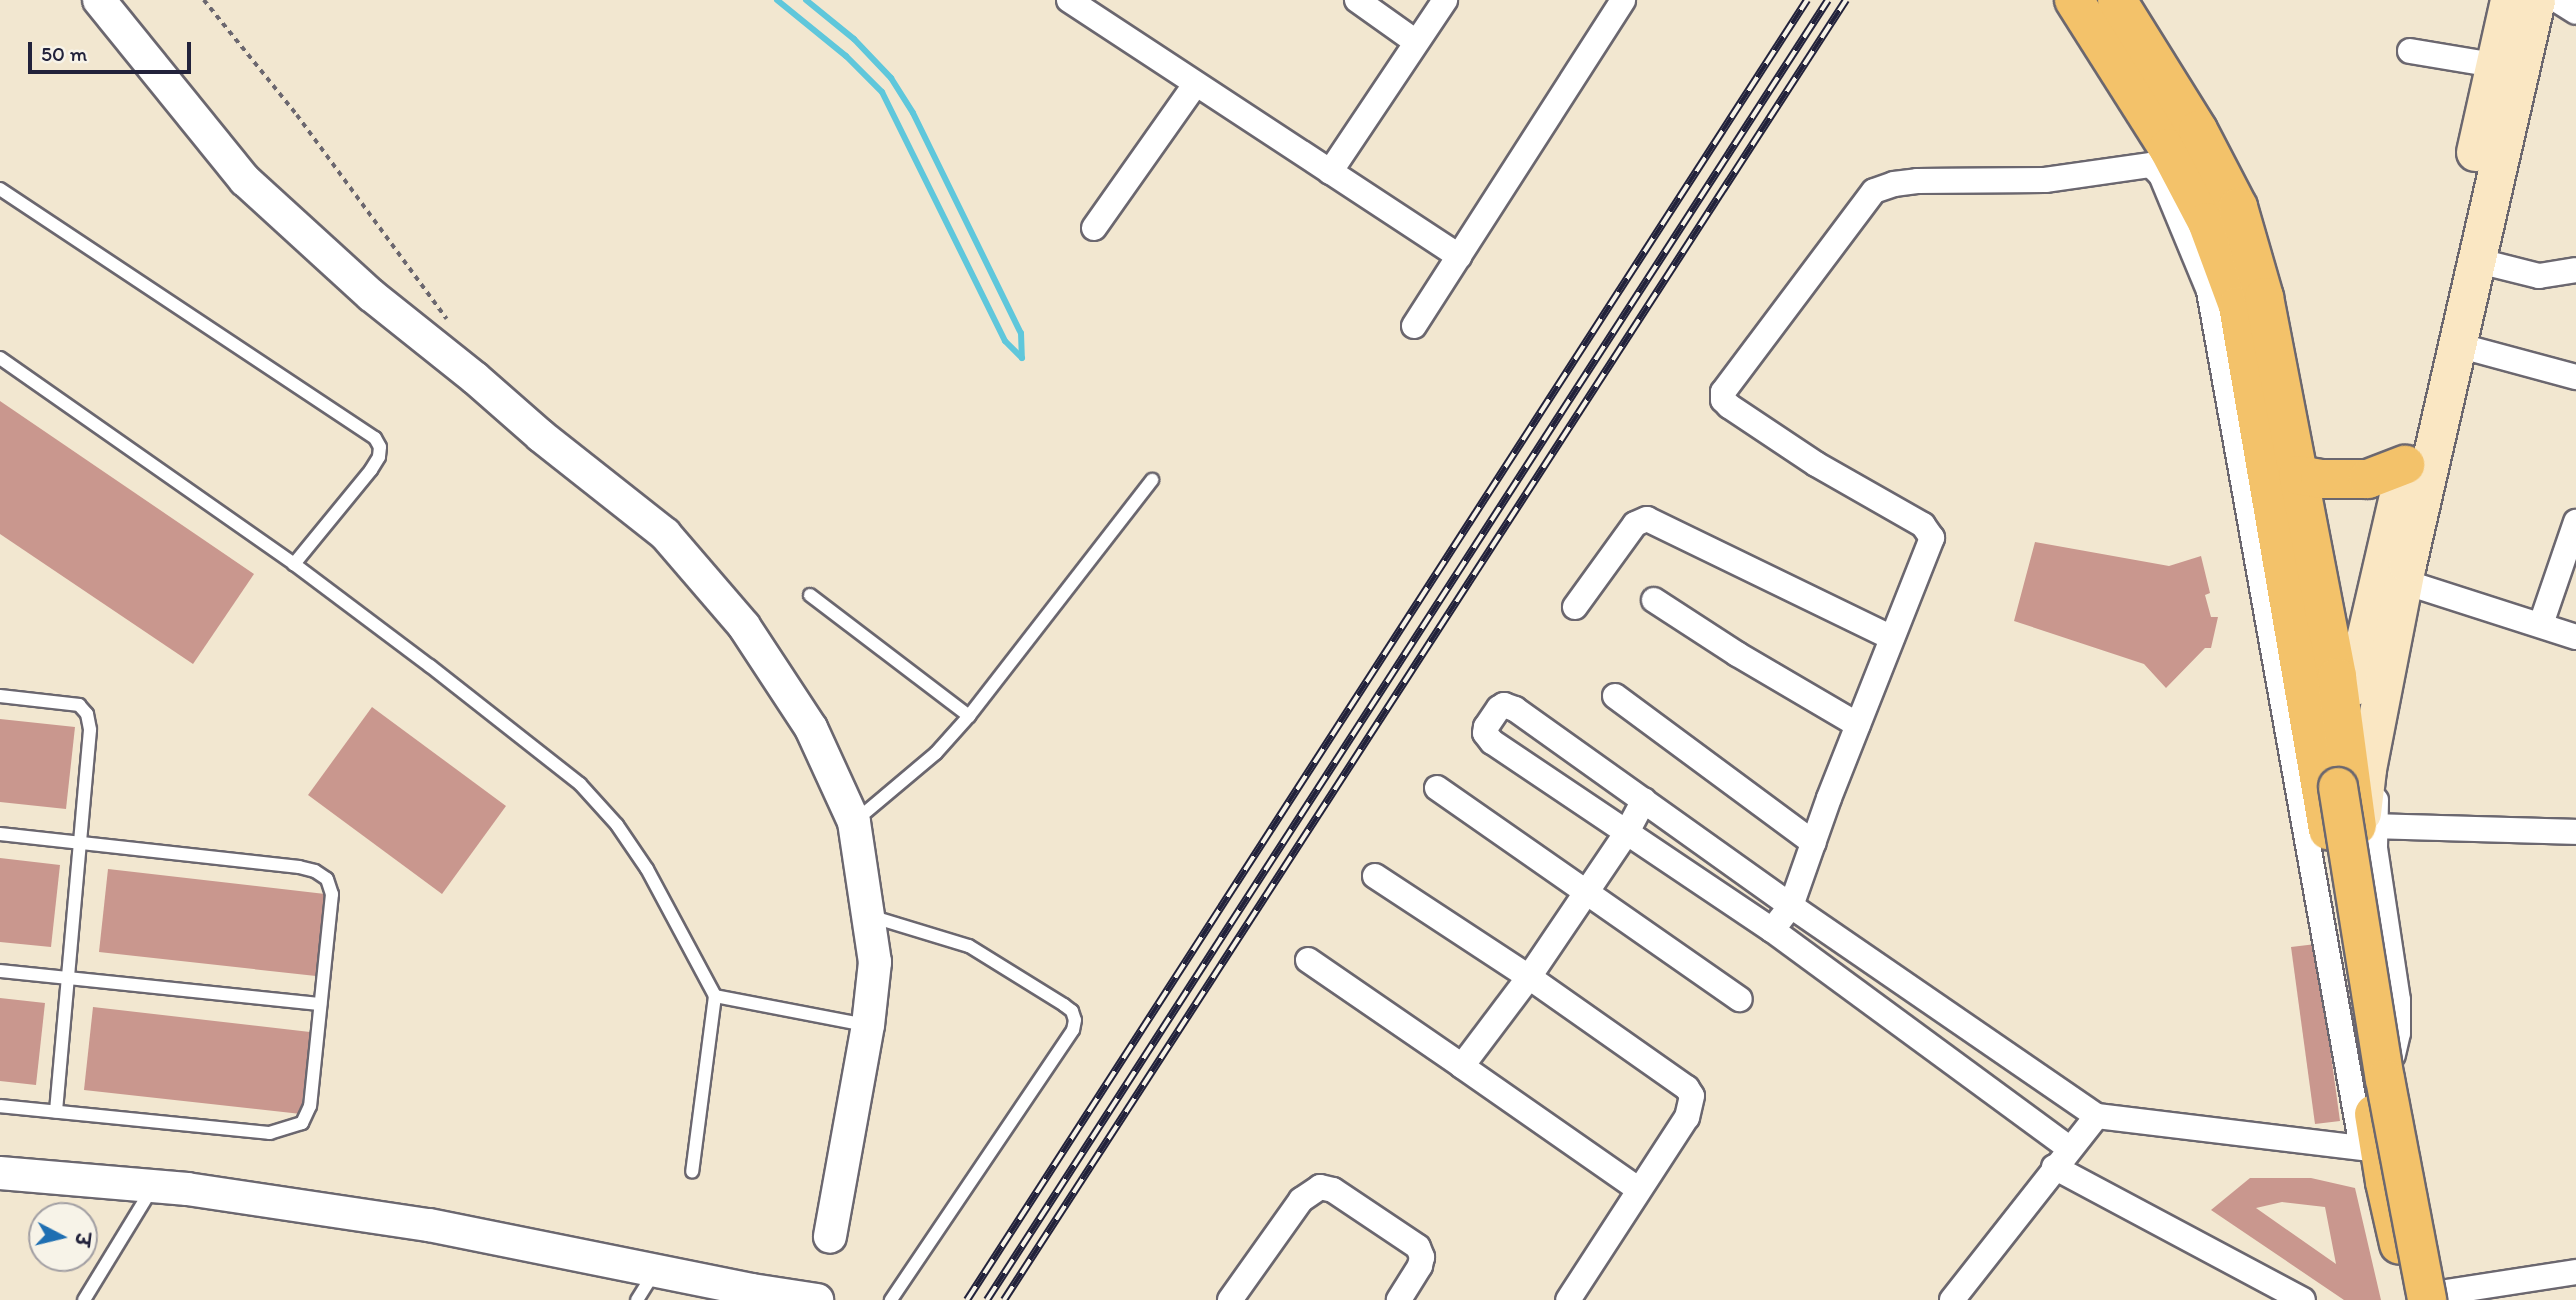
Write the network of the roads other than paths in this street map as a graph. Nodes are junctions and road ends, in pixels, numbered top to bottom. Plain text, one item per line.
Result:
1 (99, 0) edge
2 (1069, 0) edge
3 (1357, 0) edge
4 (1445, 0) edge
5 (1623, 0) edge
6 (2074, 0) edge
7 (2117, 0) edge
8 (2509, 0) edge
9 (2536, 0) edge
10 (2557, 0) edge
11 (2576, 12) edge
12 (1416, 42) junction
13 (2410, 51) dead end
14 (2494, 65) junction
15 (1195, 85) junction
16 (1330, 172) junction
17 (2493, 186) junction
18 (0, 190) edge
19 (2223, 215) junction
20 (1094, 228) dead end
21 (1459, 256) junction
22 (2487, 263) junction
23 (2576, 270) edge
24 (1414, 326) dead end
25 (2472, 349) junction
26 (0, 358) edge
27 (2576, 377) edge
28 (2405, 465) junction
29 (2298, 475) junction
30 (1152, 480) dead end
31 (2576, 522) edge
32 (294, 564) junction
33 (2414, 585) junction
34 (810, 595) dead end
35 (1654, 600) dead end
36 (1575, 607) dead end
37 (2541, 624) junction
38 (2576, 637) edge
39 (1892, 638) junction
40 (2346, 688) junction
41 (0, 696) edge
42 (1615, 696) dead end
43 (969, 716) junction
44 (1858, 725) junction
45 (2338, 787) dead end
46 (1437, 788) dead end
47 (1644, 800) junction
48 (854, 822) junction
49 (1627, 832) junction
50 (2576, 832) edge
51 (0, 834) edge
52 (2366, 834) junction
53 (80, 843) junction
54 (1814, 843) junction
55 (1376, 876) dead end
56 (1586, 890) junction
57 (1791, 906) junction
58 (869, 916) junction
59 (1772, 930) junction
60 (1308, 960) dead end
61 (0, 971) edge
62 (1529, 977) junction
63 (68, 978) junction
64 (715, 996) junction
65 (1740, 999) dead end
66 (320, 1004) junction
67 (868, 1025) junction
68 (1462, 1066) junction
69 (0, 1105) edge
70 (56, 1111) junction
71 (2096, 1116) junction
72 (2383, 1150) junction
73 (2062, 1157) junction
74 (692, 1172) dead end
75 (0, 1173) edge
76 (155, 1185) junction
77 (1638, 1189) junction
78 (830, 1237) dead end
79 (656, 1271) junction
80 (2576, 1272) edge
81 (2430, 1298) edge
82 (2299, 1299) edge
83 (84, 1300) edge
84 (637, 1300) edge
85 (817, 1300) edge
86 (891, 1300) edge
87 (1230, 1300) edge
88 (1398, 1300) edge
89 (1568, 1300) edge
90 (1952, 1300) edge

1 - 48 street
2 - 15 street
3 - 12 street
4 - 12 street
5 - 21 street
6 - 19 main road
7 - 19 main road
8 - 14 main road
9 - 17 main road
10 - 11 street
12 - 16 street
13 - 14 street
14 - 28 main road
15 - 16 street
15 - 20 street
16 - 21 street
17 - 22 street
17 - 40 main road
18 - 32 lane
19 - 29 main road
19 - 40 main road
21 - 24 street
22 - 23 street
22 - 25 street
25 - 27 street
25 - 33 street
26 - 32 lane
28 - 29 main road
28 - 40 main road
29 - 40 main road
30 - 43 lane
31 - 37 street
32 - 64 lane
33 - 37 street
33 - 52 street
34 - 43 lane
35 - 44 street
36 - 39 street
37 - 38 street
39 - 44 street
39 - 72 street
40 - 52 main road
40 - 72 main road
41 - 53 lane
42 - 54 street
43 - 48 lane
44 - 54 street
45 - 81 main road, bridge
46 - 56 street
47 - 49 street
47 - 49 street
47 - 57 street
48 - 58 street
49 - 56 street
49 - 59 street
50 - 52 street
51 - 53 lane
52 - 72 main road
53 - 63 lane
53 - 66 lane
54 - 57 street
55 - 62 street
56 - 62 street
56 - 65 street
57 - 59 street
57 - 71 street
58 - 67 street
58 - 86 lane
59 - 73 street
60 - 68 street
61 - 63 lane
62 - 68 street
62 - 77 street
63 - 66 lane
63 - 70 lane
64 - 67 lane
64 - 74 lane
66 - 70 lane
67 - 78 street
68 - 77 street
69 - 70 lane
71 - 72 street
71 - 73 street
72 - 81 main road
73 - 82 street
73 - 90 street
75 - 76 street
76 - 79 street
76 - 83 lane
77 - 89 street
79 - 84 lane
79 - 85 street
80 - 81 street
87 - 88 street

